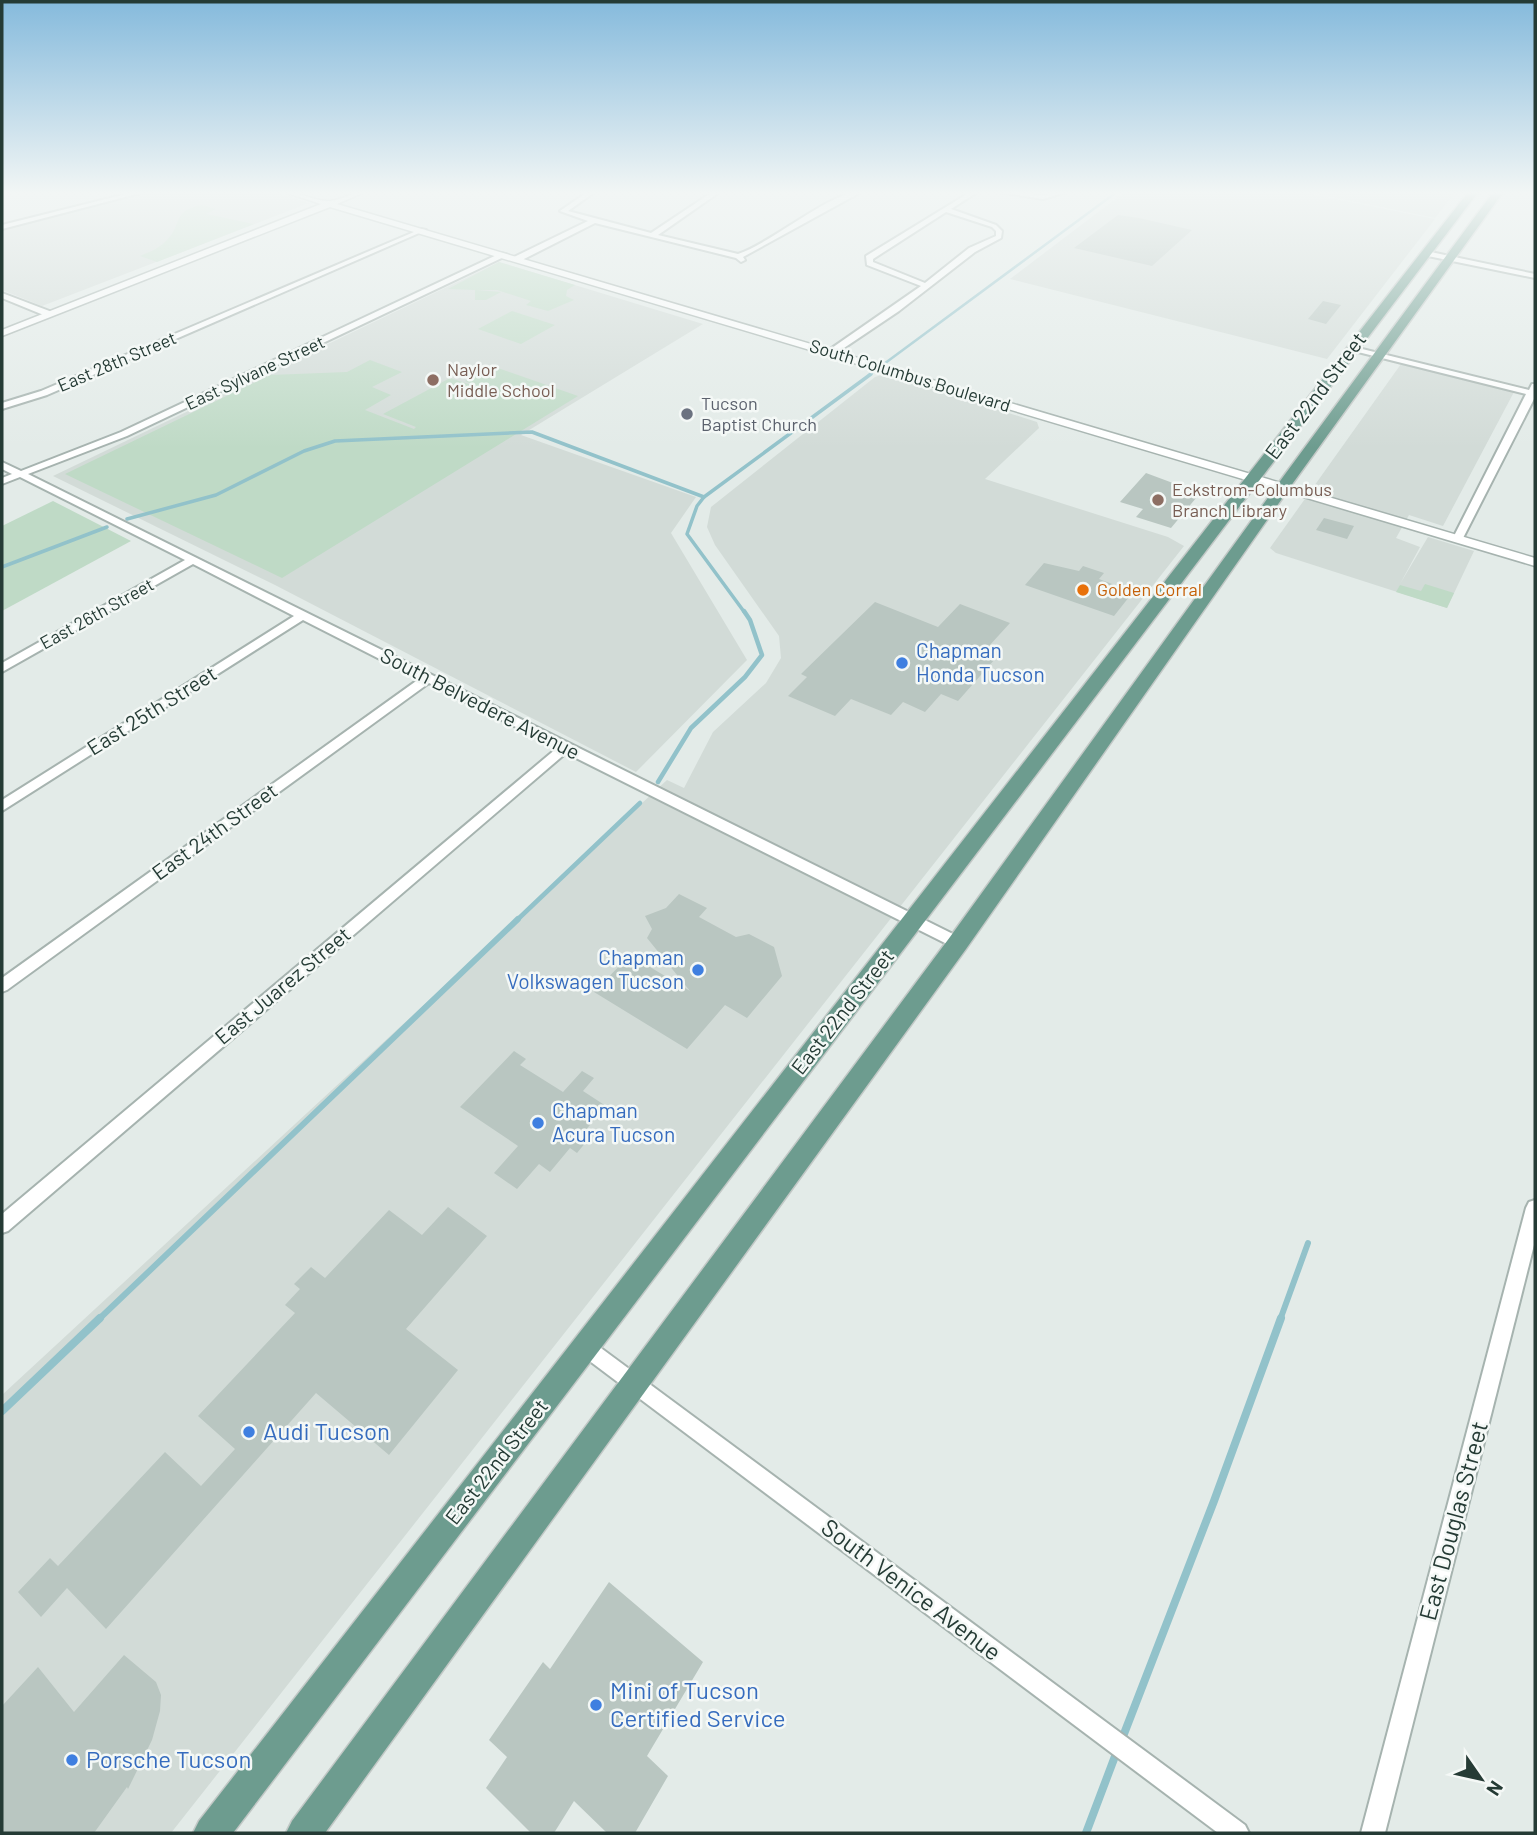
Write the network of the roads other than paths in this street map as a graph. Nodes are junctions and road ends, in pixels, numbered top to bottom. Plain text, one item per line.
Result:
1 (144, 277) edge
2 (315, 277) edge
3 (459, 277) edge
4 (576, 277) edge
5 (899, 277) edge
6 (938, 277) edge
7 (1408, 277) edge
8 (1436, 277) edge
9 (927, 286) junction
10 (2, 295) edge
11 (49, 314) junction
12 (2, 333) edge
13 (1353, 348) junction
14 (834, 353) junction
15 (1378, 354) junction
16 (1534, 390) edge
17 (2, 406) edge
18 (2, 465) edge
19 (19, 473) junction
20 (1253, 480) junction
21 (2, 481) edge
22 (1282, 488) junction
23 (1458, 538) junction
24 (193, 560) junction
25 (1535, 562) edge
26 (303, 615) junction
27 (2, 668) edge
28 (428, 678) junction
29 (565, 747) junction
30 (2, 806) edge
31 (913, 921) junction
32 (958, 943) junction
33 (2, 986) edge
34 (1535, 1208) edge
35 (2, 1225) edge
36 (586, 1346) junction
37 (636, 1383) junction
38 (211, 1833) edge
39 (304, 1833) edge
40 (1237, 1833) edge
41 (1373, 1833) edge

1 - 11 street
2 - 17 street, East 28th Street
3 - 19 street, East Sylvane Street
4 - 14 street, South Columbus Boulevard
5 - 9 street
6 - 9 street
7 - 13 main road, East 22nd Street
8 - 15 main road, East 22nd Street
9 - 14 street
10 - 11 street
11 - 12 street
13 - 15 street
13 - 20 main road, East 22nd Street
14 - 20 street, South Columbus Boulevard
15 - 16 street
15 - 22 main road, East 22nd Street
16 - 23 street
18 - 19 street, South Belvedere Avenue
19 - 21 street, East Sylvane Street
19 - 24 street, South Belvedere Avenue
20 - 22 street, South Columbus Boulevard
20 - 31 main road, East 22nd Street
22 - 23 street, South Columbus Boulevard
22 - 32 main road, East 22nd Street
23 - 25 street, South Columbus Boulevard
24 - 26 street, South Belvedere Avenue
24 - 27 street, East 26th Street
26 - 28 street, South Belvedere Avenue
26 - 30 street, East 25th Street
28 - 29 street, South Belvedere Avenue
28 - 33 street, East 24th Street
29 - 31 street, South Belvedere Avenue
29 - 35 street, East Juarez Street
31 - 32 street, South Belvedere Avenue
31 - 36 main road, East 22nd Street
32 - 37 main road, East 22nd Street
34 - 41 street, East Douglas Street
36 - 37 street, South Venice Avenue
36 - 38 main road, East 22nd Street
37 - 39 main road, East 22nd Street
37 - 40 street, South Venice Avenue

